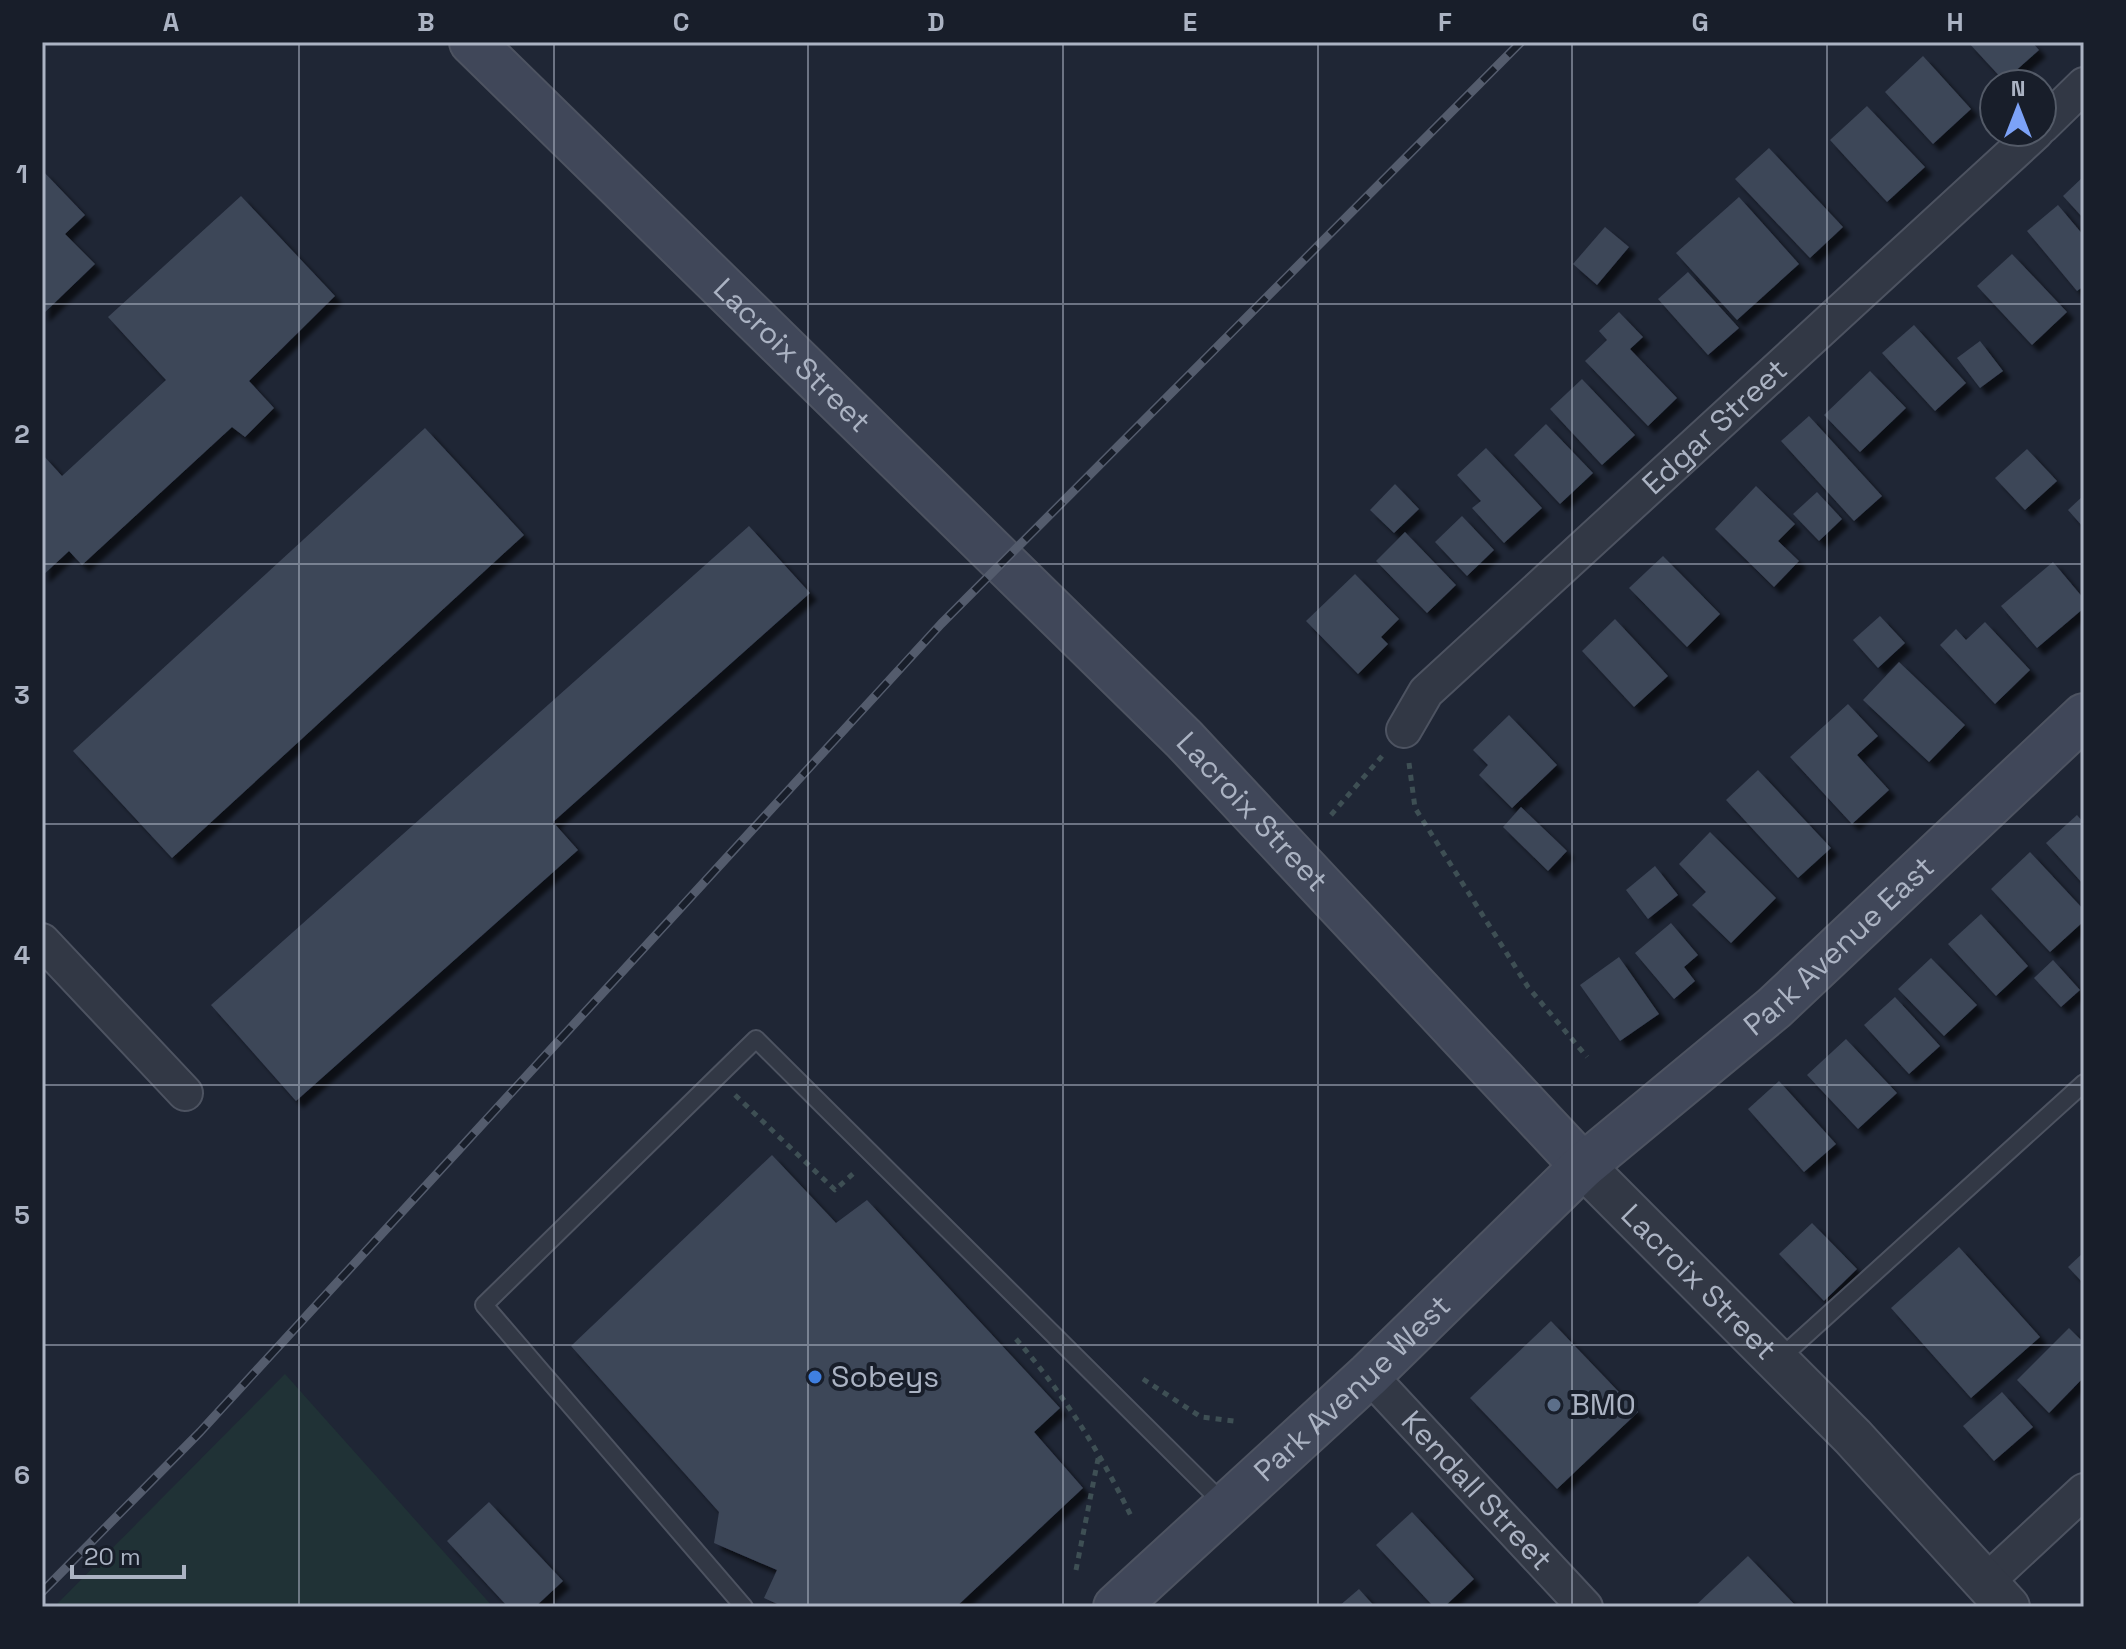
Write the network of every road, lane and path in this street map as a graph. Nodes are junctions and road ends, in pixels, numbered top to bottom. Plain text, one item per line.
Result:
1 (472, 42) edge
2 (2084, 85) edge
3 (2058, 110) edge
4 (2019, 148) edge
5 (2084, 716) edge
6 (1404, 730) joint
7 (1357, 785) dead end
8 (1331, 815) dead end
9 (42, 941) edge
10 (1587, 1057) dead end
11 (717, 1078) junction
12 (2084, 1083) edge
13 (185, 1093) dead end
14 (862, 1164) dead end
15 (1583, 1166) junction
16 (1007, 1329) dead end
17 (1777, 1361) junction
18 (1369, 1375) junction
19 (1143, 1379) dead end
20 (1234, 1421) dead end
21 (1099, 1453) junction
22 (2084, 1491) edge
23 (1225, 1505) junction
24 (1132, 1518) dead end
25 (1076, 1570) dead end
26 (1997, 1594) edge
27 (744, 1607) edge
28 (1116, 1607) edge
29 (1585, 1607) edge

1 - 15 main road, Lacroix Street
2 - 3 street
4 - 6 street, Edgar Street
5 - 15 main road, Park Avenue East
6 - 10 path
7 - 8 path
9 - 13 street
11 - 14 path
11 - 23 lane
11 - 27 lane
12 - 17 lane
15 - 17 street, Lacroix Street
15 - 18 main road, Park Avenue West
16 - 21 path
17 - 26 street, Lacroix Street
18 - 23 main road, Park Avenue West
18 - 29 street, Kendall Street
19 - 20 path
21 - 24 path
21 - 25 path
22 - 26 street
23 - 28 main road, Park Avenue West

